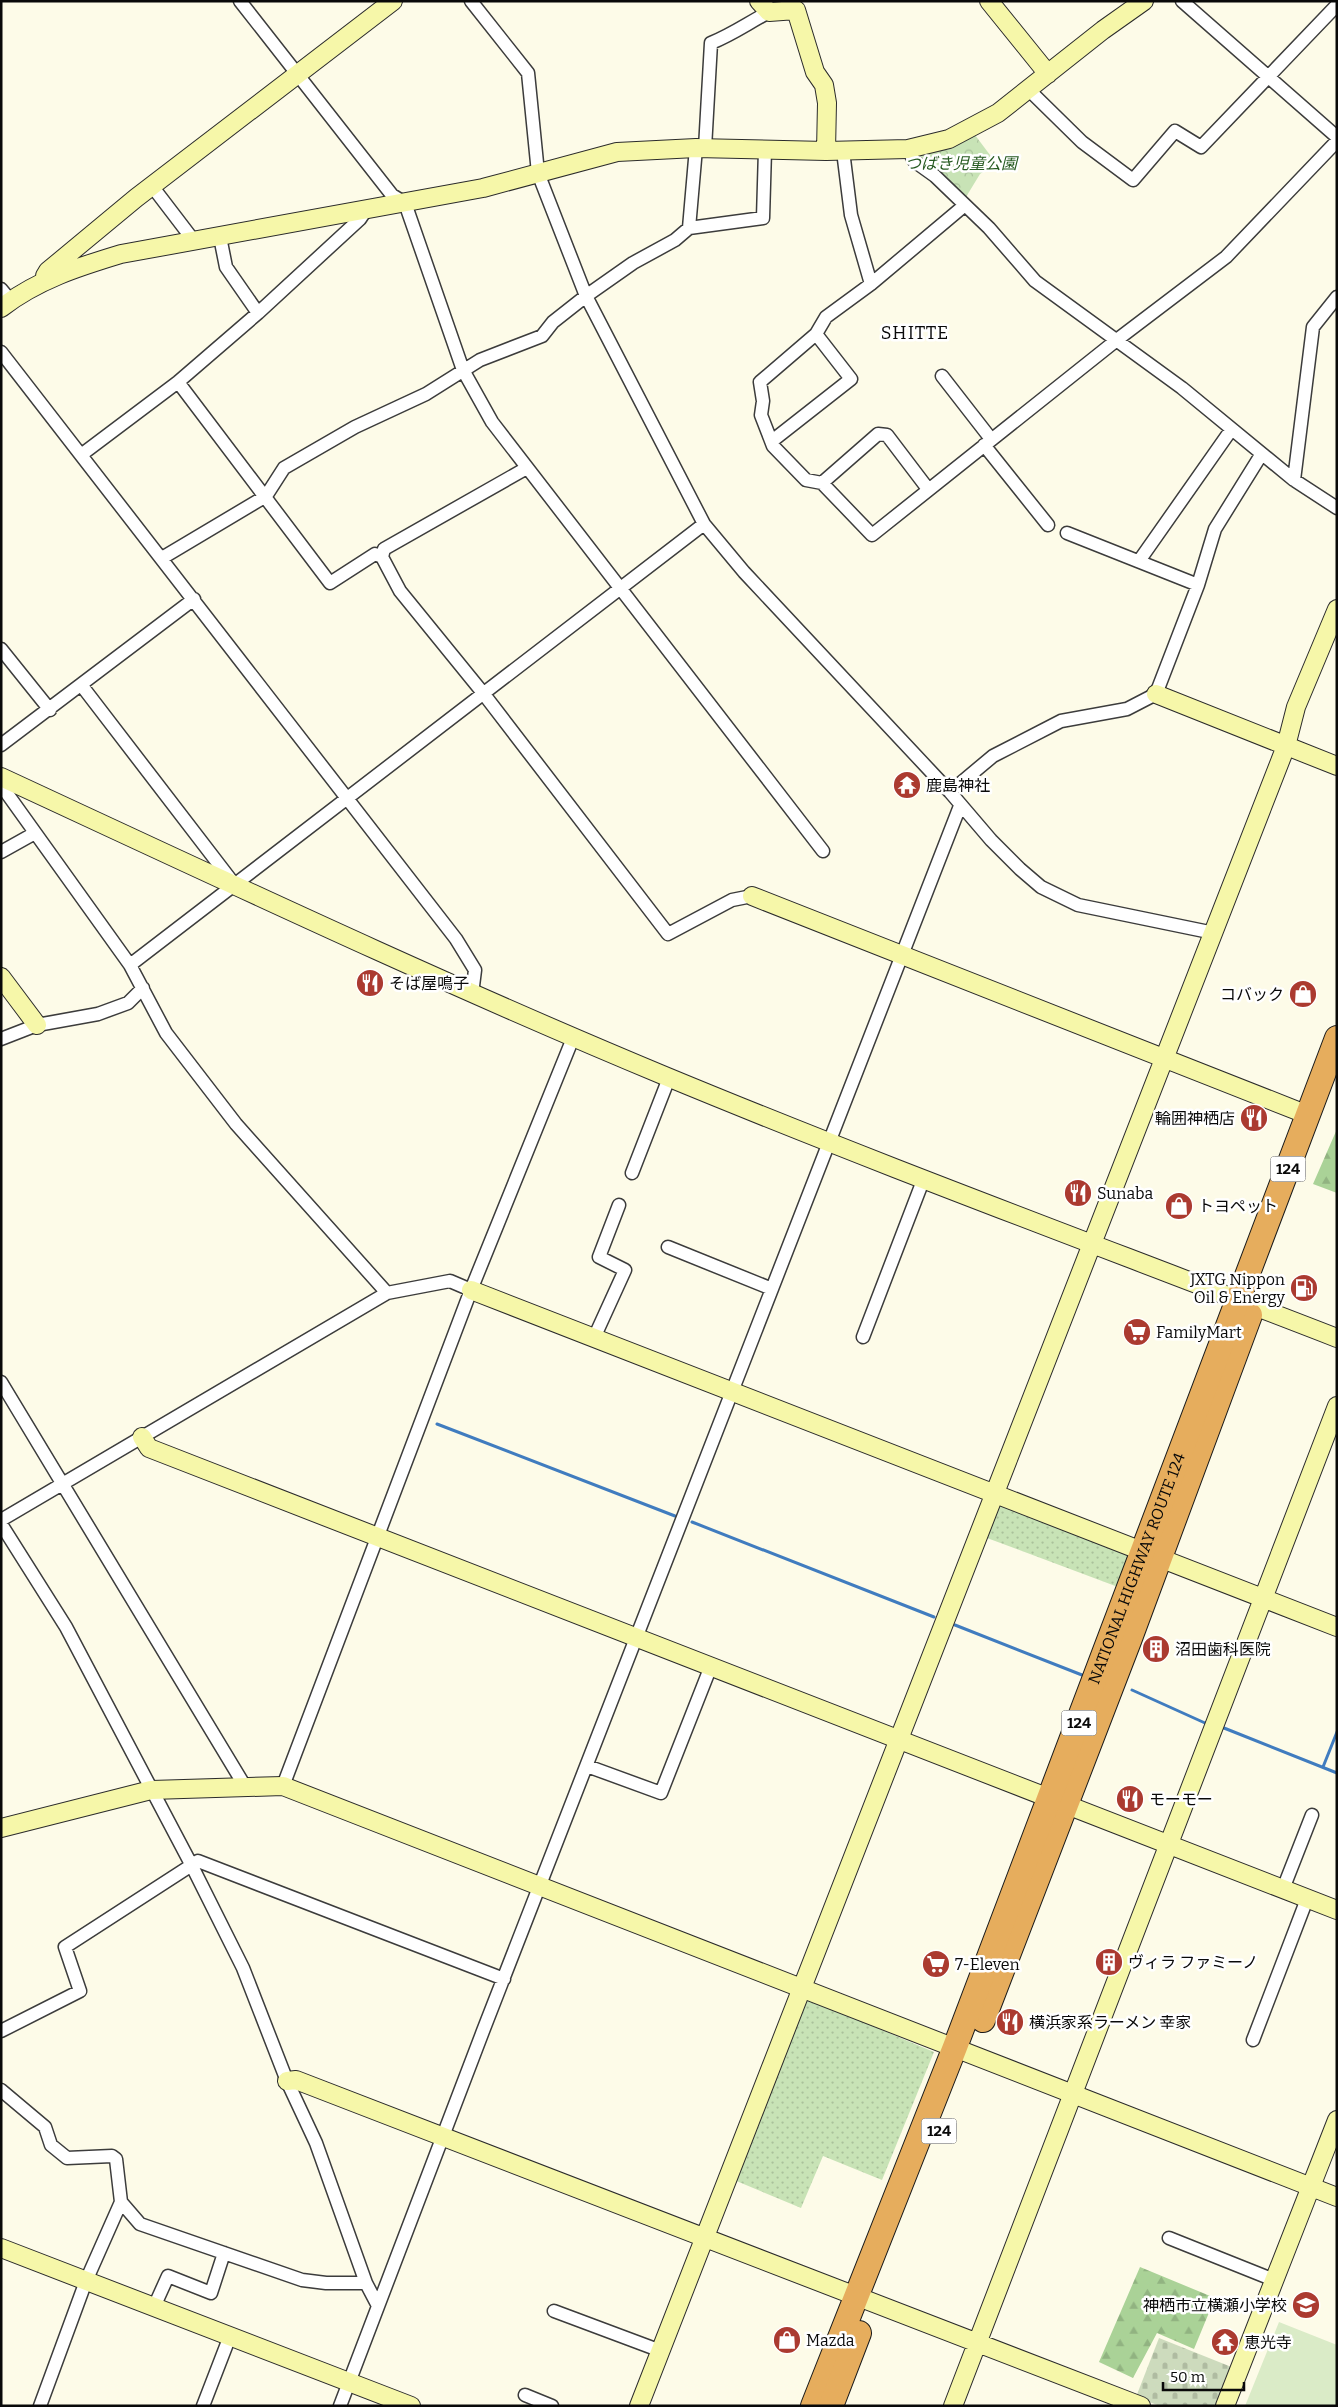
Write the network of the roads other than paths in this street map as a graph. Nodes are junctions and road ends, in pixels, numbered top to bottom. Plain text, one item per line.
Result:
1 (240, 1) edge
2 (393, 1) edge
3 (471, 1) edge
4 (990, 1) edge
5 (1182, 1) edge
6 (1141, 2) edge
7 (1337, 5) edge
8 (764, 7) edge
9 (1048, 74) junction
10 (298, 75) junction
11 (1268, 77) junction
12 (1029, 90) junction
13 (1337, 139) edge
14 (701, 148) junction
15 (908, 148) junction
16 (765, 150) junction
17 (834, 151) junction
18 (538, 173) junction
19 (152, 186) junction
20 (405, 203) junction
21 (965, 205) junction
22 (366, 210) junction
23 (688, 228) junction
24 (220, 237) junction
25 (194, 241) junction
26 (42, 283) junction
27 (871, 284) junction
28 (586, 296) junction
29 (1337, 297) edge
30 (4, 299) edge
31 (258, 313) junction
32 (816, 334) junction
33 (1118, 339) junction
34 (1, 352) edge
35 (463, 370) junction
36 (942, 376) dead end
37 (178, 382) junction
38 (1231, 430) junction
39 (772, 441) junction
40 (988, 442) junction
41 (81, 455) junction
42 (1260, 455) junction
43 (525, 469) junction
44 (1294, 480) junction
45 (822, 484) junction
46 (928, 490) junction
47 (266, 496) junction
48 (1337, 508) edge
49 (704, 524) junction
50 (1048, 525) dead end
51 (1067, 533) dead end
52 (382, 557) junction
53 (162, 558) junction
54 (1139, 561) junction
55 (1198, 584) junction
56 (621, 589) junction
57 (194, 599) junction
58 (1337, 609) edge
59 (1, 649) edge
60 (82, 686) junction
61 (483, 693) junction
62 (1156, 694) junction
63 (50, 710) junction
64 (1, 745) edge
65 (1286, 746) junction
66 (1337, 766) edge
67 (1, 777) edge
68 (1, 785) edge
69 (950, 792) junction
70 (346, 800) junction
71 (960, 806) junction
72 (35, 833) junction
73 (823, 851) dead end
74 (1, 852) edge
75 (235, 886) junction
76 (752, 896) joint
77 (1214, 933) junction
78 (901, 956) junction
79 (130, 965) junction
80 (1, 977) edge
81 (143, 988) junction
82 (472, 994) junction
83 (36, 1025) junction
84 (573, 1038) junction
85 (1337, 1038) edge
86 (1, 1039) edge
87 (1165, 1059) junction
88 (669, 1078) junction
89 (1337, 1081) edge
90 (1308, 1115) junction
91 (830, 1142) junction
92 (632, 1173) dead end
93 (924, 1178) junction
94 (619, 1205) dead end
95 (1093, 1243) junction
96 (668, 1247) dead end
97 (772, 1289) junction
98 (471, 1290) junction
99 (387, 1293) junction
100 (1246, 1303) junction
101 (863, 1337) dead end
102 (594, 1338) junction
103 (1337, 1338) edge
104 (1, 1382) edge
105 (732, 1392) junction
106 (1337, 1406) edge
107 (142, 1437) junction
108 (62, 1484) junction
109 (996, 1493) junction
110 (1, 1520) edge
111 (1, 1524) edge
112 (378, 1537) junction
113 (1152, 1556) junction
114 (1262, 1598) junction
115 (1337, 1626) edge
116 (638, 1638) junction
117 (711, 1666) junction
118 (899, 1740) junction
119 (587, 1766) junction
120 (283, 1786) junction
121 (246, 1788) junction
122 (151, 1790) junction
123 (1058, 1801) junction
124 (1312, 1815) dead end
125 (1, 1828) edge
126 (1167, 1845) junction
127 (192, 1866) junction
128 (541, 1887) junction
129 (1283, 1889) junction
130 (1307, 1899) junction
131 (1337, 1910) edge
132 (504, 1979) junction
133 (803, 1988) junction
134 (1, 2031) edge
135 (1253, 2040) dead end
136 (962, 2050) junction
137 (287, 2082) junction
138 (1, 2090) edge
139 (1072, 2092) junction
140 (1337, 2120) edge
141 (444, 2138) junction
142 (1311, 2187) junction
143 (1337, 2197) edge
144 (122, 2202) junction
145 (1169, 2238) dead end
146 (705, 2239) junction
147 (1, 2248) edge
148 (224, 2253) junction
149 (1274, 2280) junction
150 (86, 2281) junction
151 (366, 2283) junction
152 (864, 2299) junction
153 (377, 2304) junction
154 (154, 2307) junction
155 (554, 2311) dead end
156 (230, 2336) junction
157 (977, 2342) junction
158 (661, 2351) junction
159 (349, 2382) junction
160 (525, 2395) dead end
161 (1116, 2401) edge
162 (40, 2406) edge
163 (203, 2406) edge
164 (340, 2406) edge
165 (411, 2406) edge
166 (552, 2406) edge
167 (639, 2406) edge
168 (813, 2406) edge
169 (831, 2406) edge
170 (953, 2406) edge
171 (1141, 2406) edge
172 (1225, 2406) edge

1 - 10 street
2 - 10 street
3 - 18 street
4 - 9 street
5 - 11 street
6 - 9 street
7 - 11 street
8 - 14 street
8 - 17 street
9 - 12 street
10 - 19 street
10 - 20 street
11 - 12 street
11 - 13 street
12 - 15 street
13 - 33 street
14 - 16 street
14 - 18 street
14 - 23 street
15 - 17 street
15 - 21 street
16 - 17 street
16 - 23 street
17 - 27 street
18 - 20 street
18 - 28 street
19 - 25 street
19 - 26 street
20 - 22 street
20 - 35 street
21 - 27 street
21 - 33 street
22 - 24 street
22 - 31 street
23 - 28 street
24 - 25 street
24 - 31 street
25 - 26 street
26 - 30 street
27 - 32 street
28 - 35 street
28 - 49 street
29 - 44 street
31 - 37 street
32 - 39 street
32 - 39 street
33 - 38 street
33 - 40 street
34 - 41 street
35 - 43 street
35 - 47 street
36 - 40 street
37 - 41 street
37 - 47 street
38 - 42 street
38 - 54 street
39 - 45 street
40 - 46 street
40 - 50 street
41 - 53 street
42 - 44 street
42 - 55 street
43 - 52 street
43 - 56 street
44 - 48 street
45 - 46 street
45 - 46 street
47 - 52 street
47 - 53 street
49 - 56 street
49 - 69 street
51 - 54 street
52 - 61 street
53 - 57 street
54 - 55 street
55 - 62 street
56 - 61 street
56 - 73 street
57 - 60 street
57 - 70 street
58 - 65 street
59 - 63 street
60 - 63 street
60 - 75 street
61 - 70 street
61 - 76 street
62 - 65 street
62 - 69 street
63 - 64 street
65 - 66 street
65 - 77 street
67 - 75 street
68 - 72 street
69 - 71 street
70 - 75 street
70 - 82 street
71 - 77 street
71 - 78 street
72 - 74 street
72 - 79 street
75 - 79 street
75 - 82 street
76 - 78 street
77 - 87 street
78 - 87 street
78 - 91 street
79 - 81 street
80 - 83 street
81 - 83 street
81 - 99 street
82 - 84 street
83 - 86 street
84 - 88 street
84 - 98 street
85 - 90 highway, NATIONAL HIGHWAY ROUTE 124 / 124
87 - 90 street
87 - 95 street
88 - 91 street
88 - 92 street
89 - 100 highway, NATIONAL HIGHWAY ROUTE 124 / 124
90 - 100 highway, NATIONAL HIGHWAY ROUTE 124 / 124
91 - 93 street
91 - 97 street
93 - 95 street
93 - 101 street
94 - 102 street
95 - 100 street
95 - 109 street
96 - 97 street
97 - 105 street
98 - 99 street
98 - 102 street
98 - 112 street
99 - 107 street
100 - 103 street
100 - 113 highway, NATIONAL HIGHWAY ROUTE 124 / 124
102 - 105 street
104 - 108 street
105 - 109 street
105 - 116 street
106 - 114 street
107 - 108 street
107 - 112 street
108 - 110 street
108 - 121 street
109 - 113 street
109 - 118 street
111 - 122 street
112 - 116 street
112 - 120 street
113 - 114 street
113 - 123 highway, NATIONAL HIGHWAY ROUTE 124 / 124
114 - 115 street
114 - 126 street
116 - 117 street
116 - 119 street
117 - 118 street
117 - 119 street
118 - 123 street
118 - 133 street
119 - 128 street
120 - 121 street
120 - 128 street
121 - 122 street
122 - 125 street
122 - 127 street
123 - 126 street
123 - 136 highway, NATIONAL HIGHWAY ROUTE 124 / 124
124 - 129 street
126 - 129 street
126 - 139 street
127 - 132 street
127 - 134 street
127 - 137 street
128 - 132 street
128 - 133 street
129 - 130 street
130 - 131 street
130 - 135 street
132 - 141 street
133 - 136 street
133 - 146 street
136 - 139 street
136 - 152 highway, NATIONAL HIGHWAY ROUTE 124 / 124
137 - 141 street
137 - 151 street
138 - 144 street
139 - 142 street
139 - 157 street
140 - 142 street
141 - 146 street
141 - 153 street
142 - 143 street
142 - 149 street
144 - 148 street
144 - 150 street
145 - 149 street
146 - 152 street
146 - 158 street
147 - 150 street
148 - 151 street
148 - 154 street
149 - 172 street
150 - 154 street
150 - 162 street
151 - 153 street
152 - 157 street
152 - 168 highway, NATIONAL HIGHWAY ROUTE 124 / 124
152 - 169 highway, NATIONAL HIGHWAY ROUTE 124 / 124
153 - 159 street
154 - 156 street
155 - 158 street
156 - 159 street
156 - 163 street
157 - 161 street
157 - 170 street
158 - 167 street
159 - 164 street
159 - 165 street
160 - 166 street
161 - 171 street

